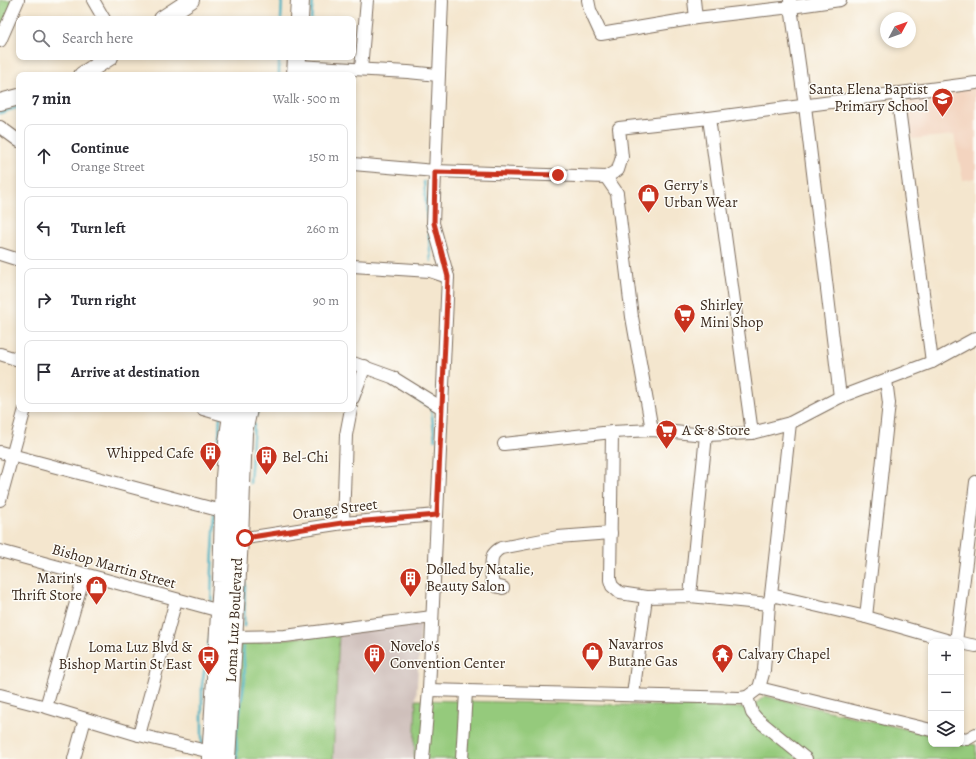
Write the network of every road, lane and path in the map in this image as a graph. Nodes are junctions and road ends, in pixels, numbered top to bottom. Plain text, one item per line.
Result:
1 (18, 0) edge
2 (93, 0) edge
3 (191, 0) edge
4 (300, 0) edge
5 (367, 0) edge
6 (442, 0) edge
7 (588, 0) edge
8 (694, 0) edge
9 (840, 0) edge
10 (790, 4) edge
11 (102, 16) edge
12 (167, 16) edge
13 (299, 16) edge
14 (696, 18) junction
15 (0, 41) edge
16 (106, 60) edge
17 (297, 66) edge
18 (361, 69) junction
19 (91, 72) edge
20 (438, 76) junction
21 (976, 83) edge
22 (897, 93) junction
23 (16, 98) edge
24 (0, 102) edge
25 (805, 106) junction
26 (709, 118) junction
27 (0, 127) edge
28 (16, 139) edge
29 (356, 164) edge
30 (435, 172) junction
31 (606, 177) junction
32 (0, 254) edge
33 (16, 259) edge
34 (356, 266) edge
35 (448, 277) junction
36 (976, 339) edge
37 (0, 354) edge
38 (16, 359) edge
39 (932, 362) junction
40 (356, 364) edge
41 (365, 366) junction
42 (886, 380) junction
43 (356, 390) edge
44 (840, 397) junction
45 (442, 408) junction
46 (24, 412) edge
47 (247, 412) edge
48 (350, 412) edge
49 (232, 413) edge
50 (790, 423) junction
51 (652, 430) junction
52 (612, 432) junction
53 (752, 433) junction
54 (706, 435) junction
55 (504, 444) dead end
56 (0, 452) edge
57 (12, 455) junction
58 (976, 482) edge
59 (0, 500) edge
60 (224, 511) junction
61 (437, 515) junction
62 (342, 523) junction
63 (611, 533) junction
64 (239, 539) junction
65 (0, 551) edge
66 (84, 575) junction
67 (503, 588) dead end
68 (690, 596) junction
69 (646, 597) junction
70 (770, 599) junction
71 (176, 600) junction
72 (220, 612) junction
73 (866, 616) junction
74 (432, 617) junction
75 (233, 637) junction
76 (945, 639) edge
77 (955, 639) edge
78 (964, 644) edge
79 (976, 646) edge
80 (759, 688) junction
81 (428, 690) junction
82 (466, 692) junction
83 (0, 695) edge
84 (633, 696) junction
85 (748, 697) junction
86 (46, 707) junction
87 (85, 719) junction
88 (928, 729) edge
89 (976, 734) edge
90 (139, 735) junction
91 (964, 738) edge
92 (216, 757) edge
93 (74, 759) edge
94 (423, 759) edge
95 (462, 759) edge
96 (806, 759) edge

1 - 15 street
2 - 11 street
3 - 12 main road
4 - 13 highway
5 - 18 street
6 - 20 street
7 - 14 street
8 - 14 street
9 - 10 street
10 - 14 street
10 - 25 street
16 - 19 main road
17 - 18 street
18 - 20 street
20 - 30 street
21 - 22 street
22 - 25 street
22 - 39 street
23 - 24 main road
25 - 26 street
25 - 44 street
26 - 31 street
26 - 53 street
27 - 28 street
29 - 30 street
30 - 31 street
30 - 35 street
31 - 51 street
32 - 33 street
34 - 35 street
35 - 45 street
36 - 39 street
37 - 38 street
39 - 42 street
40 - 41 street
41 - 43 street
41 - 45 street
42 - 44 street
42 - 73 street
44 - 50 street
45 - 61 street
46 - 57 street
47 - 64 highway, Loma Luz Boulevard
48 - 62 street
49 - 60 highway, Loma Luz Boulevard
50 - 53 street
50 - 70 street
51 - 52 street
51 - 54 street
52 - 55 street
52 - 63 street
53 - 54 street
54 - 68 street
56 - 57 street
57 - 59 street
57 - 60 street
58 - 77 street
60 - 72 highway, Loma Luz Boulevard
61 - 62 street, Orange Street
61 - 74 street
62 - 64 street, Orange Street
63 - 67 street
63 - 69 street
64 - 75 highway, Loma Luz Boulevard
65 - 66 street, Bishop Martin Street
66 - 71 street, Bishop Martin Street
66 - 86 street
68 - 69 street
68 - 70 street
69 - 84 street
70 - 73 street
70 - 80 street
71 - 72 street, Bishop Martin Street
71 - 90 street
72 - 92 highway, Loma Luz Boulevard
73 - 76 street
74 - 75 street
74 - 81 street
75 - 92 highway, Loma Luz Boulevard
78 - 79 street
80 - 85 street
80 - 88 street
81 - 82 street
81 - 94 street
82 - 84 street
82 - 95 street
83 - 86 street
84 - 85 street
85 - 96 street
86 - 87 street
87 - 90 street
87 - 93 street
89 - 91 street
90 - 92 street

